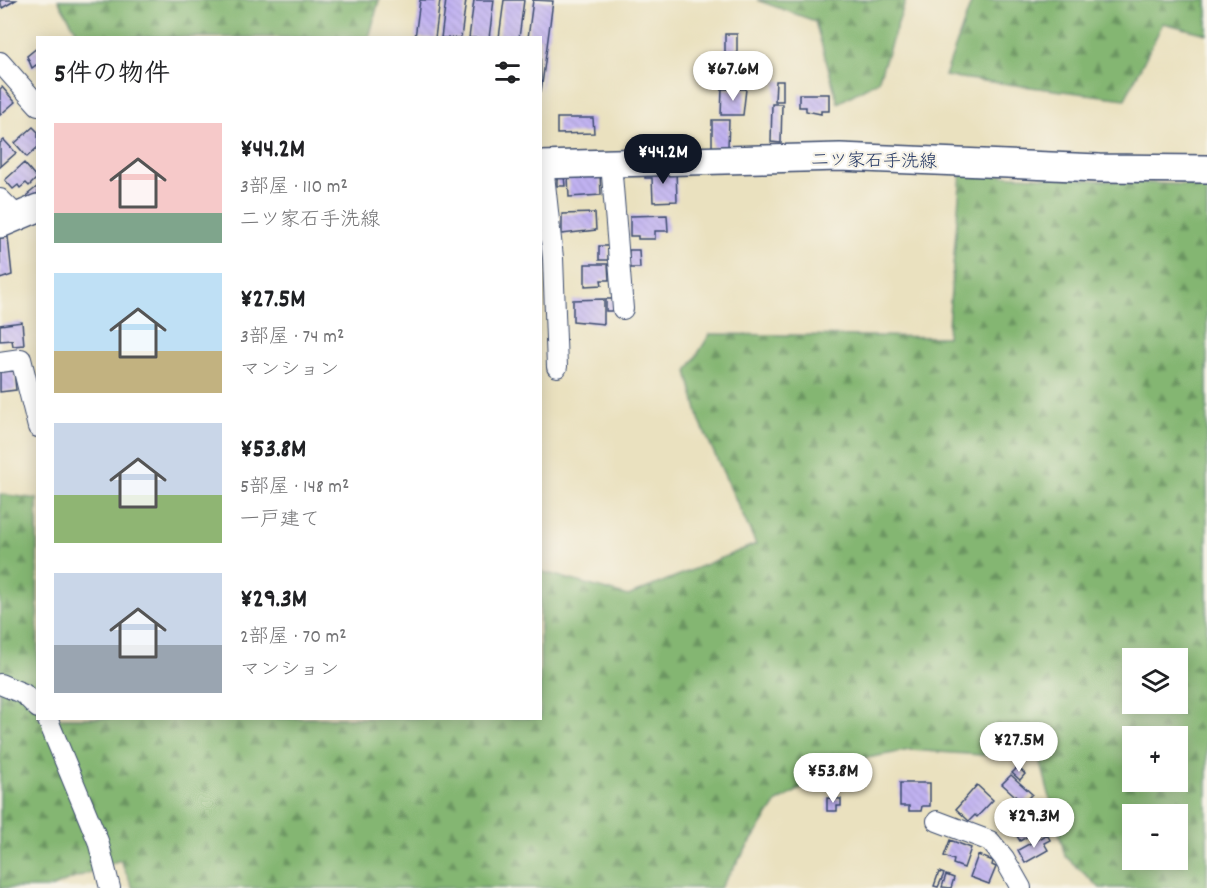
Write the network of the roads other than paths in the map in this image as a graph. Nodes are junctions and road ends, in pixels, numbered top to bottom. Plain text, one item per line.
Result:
1 (0, 62) edge
2 (36, 103) edge
3 (611, 163) junction
4 (542, 165) edge
5 (1207, 169) edge
6 (542, 173) edge
7 (622, 309) dead end
8 (0, 362) edge
9 (557, 367) dead end
10 (36, 419) edge
11 (0, 684) edge
12 (36, 706) edge
13 (48, 720) edge
14 (937, 821) dead end
15 (110, 888) edge
16 (1021, 888) edge

1 - 2 street
3 - 4 street, 二ツ家石手洗線
3 - 5 street, 二ツ家石手洗線
3 - 7 street
6 - 9 street
8 - 10 street
11 - 12 street
13 - 15 street
14 - 16 street

